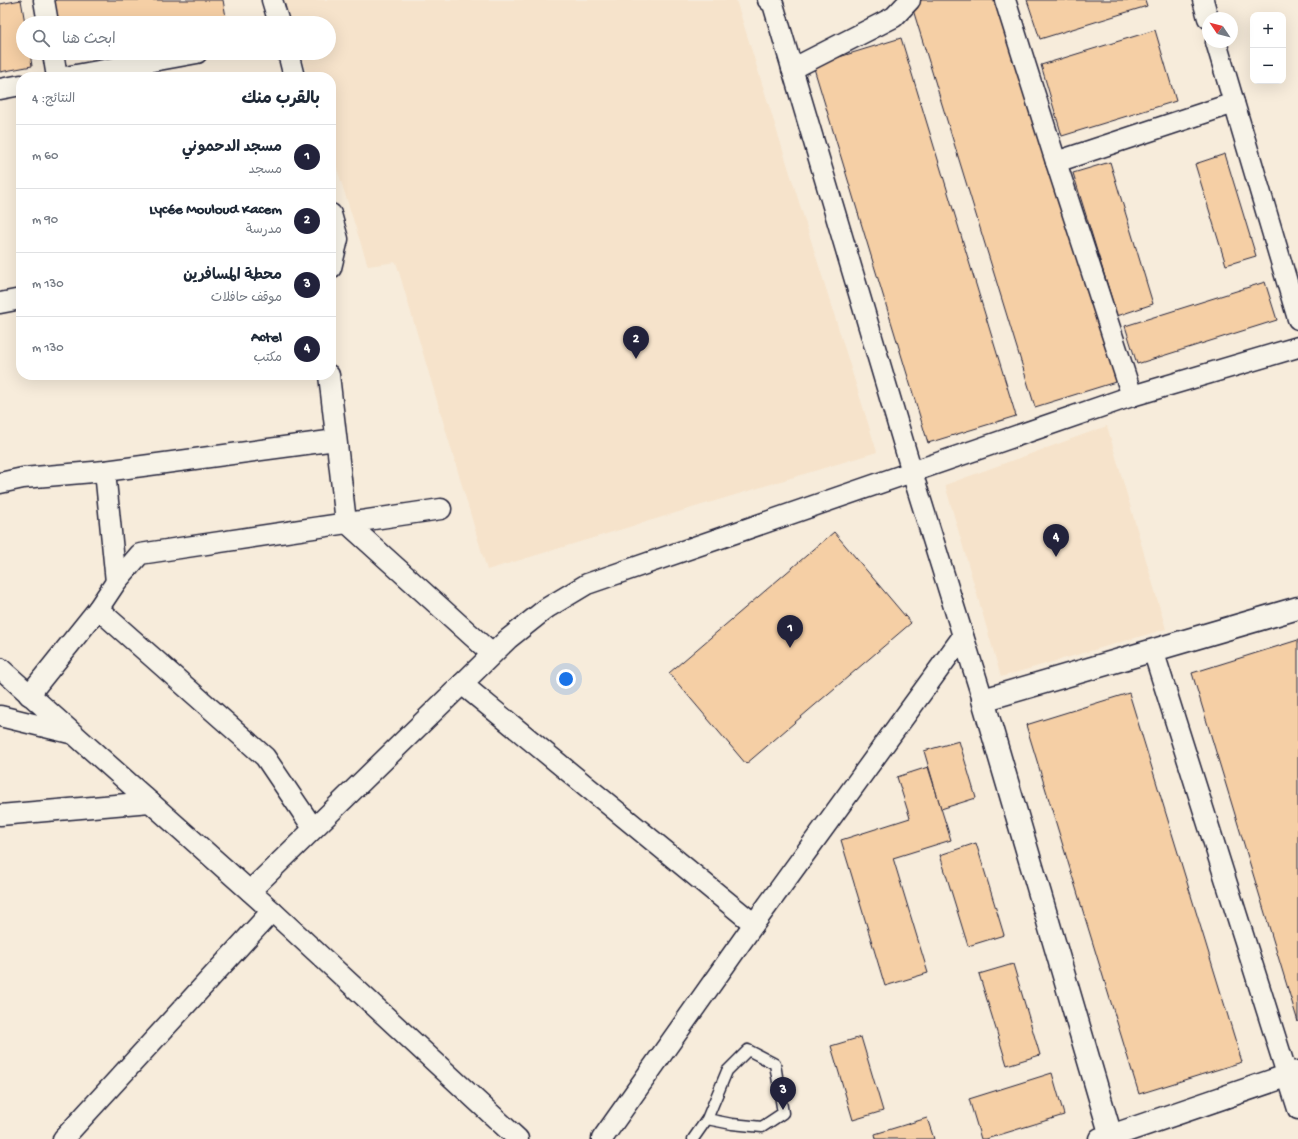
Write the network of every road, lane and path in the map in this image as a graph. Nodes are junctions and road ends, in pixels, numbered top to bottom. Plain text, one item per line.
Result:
1 (44, 0) edge
2 (272, 0) edge
3 (910, 0) edge
4 (1005, 0) edge
5 (1203, 0) edge
6 (771, 1) edge
7 (1206, 12) edge
8 (47, 16) edge
9 (277, 16) edge
10 (1218, 48) edge
11 (54, 60) edge
12 (158, 60) edge
13 (290, 60) edge
14 (792, 69) junction
15 (56, 72) edge
16 (92, 72) edge
17 (293, 72) edge
18 (16, 86) edge
19 (0, 89) edge
20 (1234, 102) junction
21 (1056, 162) junction
22 (16, 300) edge
23 (0, 303) edge
24 (1298, 319) edge
25 (1298, 348) edge
26 (330, 380) edge
27 (1132, 396) junction
28 (336, 440) junction
29 (104, 471) junction
30 (912, 472) junction
31 (0, 483) edge
32 (441, 509) dead end
33 (346, 522) junction
34 (116, 582) junction
35 (1298, 608) edge
36 (98, 609) junction
37 (963, 636) junction
38 (1153, 650) junction
39 (492, 654) junction
40 (0, 668) edge
41 (462, 684) junction
42 (29, 695) junction
43 (983, 700) junction
44 (0, 716) edge
45 (73, 733) junction
46 (150, 802) junction
47 (0, 815) edge
48 (313, 828) junction
49 (250, 891) junction
50 (272, 911) junction
51 (754, 924) junction
52 (1293, 1074) edge
53 (1298, 1109) edge
54 (707, 1119) junction
55 (1108, 1138) edge
56 (63, 1139) edge
57 (518, 1139) edge
58 (602, 1139) edge
59 (693, 1139) edge

1 - 8 street
2 - 9 street
3 - 14 street
4 - 21 street
5 - 7 street
6 - 14 street
10 - 20 street
11 - 15 street
12 - 16 street
13 - 17 street
14 - 30 street
18 - 19 street
20 - 21 street
20 - 24 street
21 - 27 street
22 - 23 street
25 - 27 street
26 - 28 street
27 - 30 street
28 - 29 street
28 - 33 street
29 - 31 street
29 - 34 street
30 - 37 street
30 - 39 street
32 - 33 street
33 - 34 street
33 - 39 street
34 - 36 street
35 - 38 main road
36 - 42 street
36 - 48 street
37 - 43 street
37 - 51 street
38 - 43 main road
38 - 52 street
39 - 41 street
40 - 42 street
41 - 48 street
41 - 51 street
42 - 45 street
43 - 55 main road
44 - 45 street
45 - 46 street
46 - 47 street
46 - 49 street
48 - 49 street
49 - 50 street
50 - 56 street
50 - 57 street
51 - 58 street
52 - 53 street
52 - 55 main road
54 - 54 lane
54 - 59 lane

